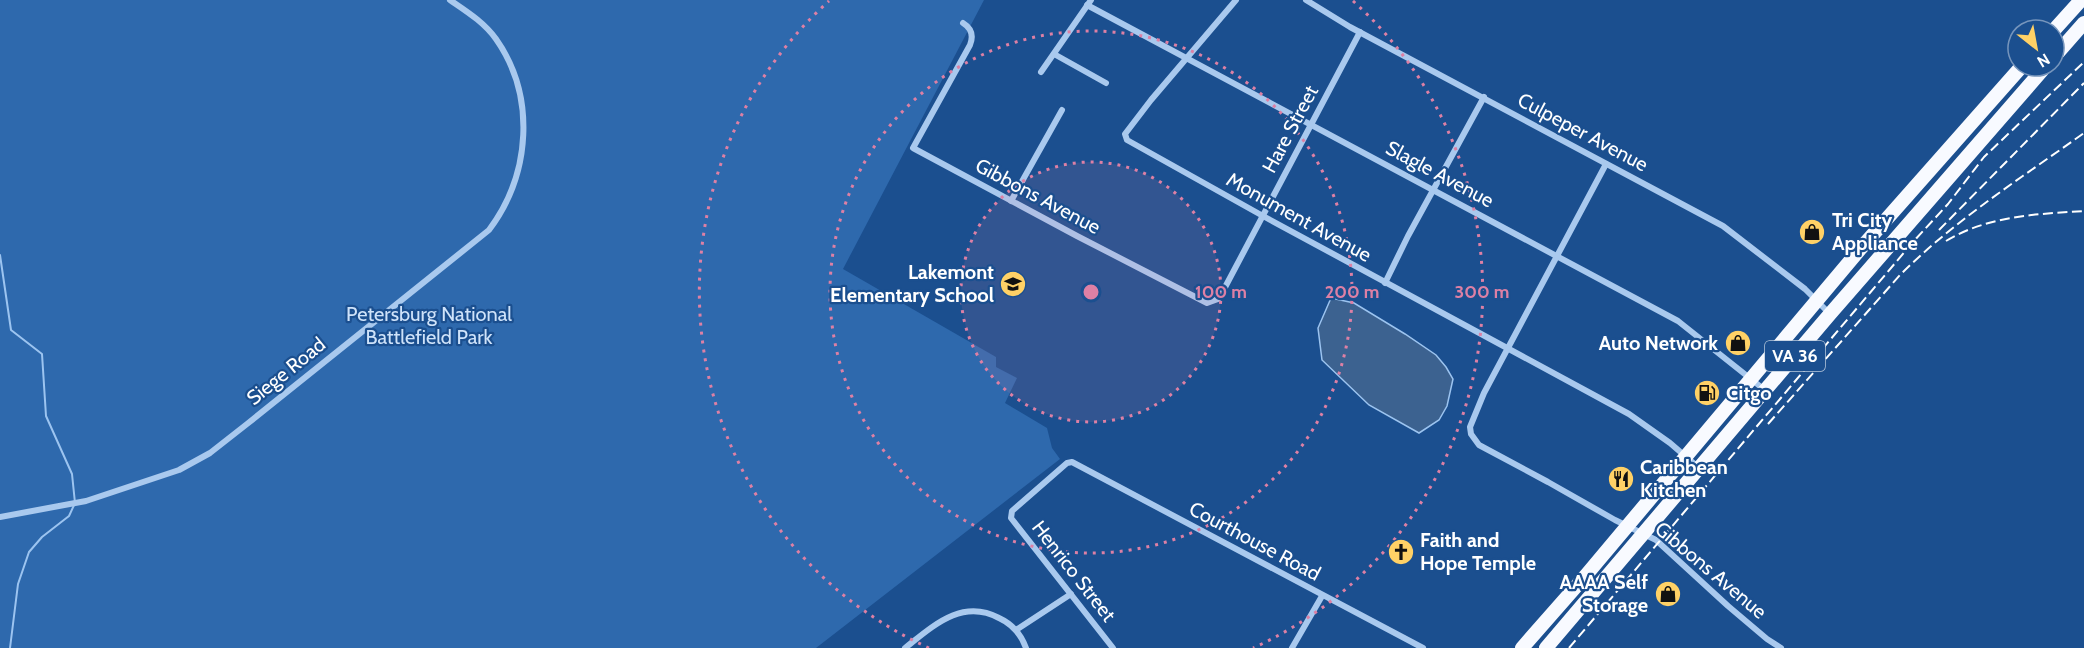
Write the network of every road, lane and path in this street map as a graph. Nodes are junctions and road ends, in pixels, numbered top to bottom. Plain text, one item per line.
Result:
1 (450, 0) edge
2 (1236, 0) edge
3 (1306, 0) edge
4 (2081, 0) edge
5 (1089, 3) edge
6 (2065, 18) edge
7 (963, 23) dead end
8 (2084, 23) edge
9 (1360, 32) junction
10 (2066, 43) edge
11 (1054, 54) junction
12 (1187, 57) junction
13 (1041, 72) dead end
14 (2011, 78) edge
15 (2036, 78) edge
16 (1106, 83) dead end
17 (1484, 98) junction
18 (1062, 110) dead end
19 (1312, 124) junction
20 (1606, 164) junction
21 (1435, 190) junction
22 (1011, 201) junction
23 (1263, 216) junction
24 (1556, 255) junction
25 (1147, 273) joint
26 (1385, 283) junction
27 (1817, 300) junction
28 (1830, 314) junction
29 (1507, 347) junction
30 (1751, 379) junction
31 (1766, 391) junction
32 (1686, 456) junction
33 (1699, 469) junction
34 (1011, 514) joint
35 (0, 517) edge
36 (1628, 526) junction
37 (1644, 533) junction
38 (1071, 594) junction
39 (1322, 596) junction
40 (1016, 630) junction
41 (905, 648) edge
42 (1026, 648) edge
43 (1113, 648) edge
44 (1292, 648) edge
45 (1423, 648) edge
46 (1522, 648) edge
47 (1546, 648) edge
48 (1780, 648) edge

1 - 35 street, Siege Road
2 - 12 street
3 - 9 street, Culpeper Avenue
4 - 6 highway
5 - 11 street
5 - 12 street, Slagle Avenue
7 - 22 street, Gibbons Avenue
8 - 10 highway
9 - 17 street, Culpeper Avenue
9 - 19 street, Hare Street
11 - 13 street
11 - 16 street
12 - 19 street, Slagle Avenue
12 - 23 street, Monument Avenue
14 - 27 highway, VA 36
15 - 28 highway, VA 36
17 - 20 street, Culpeper Avenue
17 - 21 street
18 - 22 street
19 - 21 street, Slagle Avenue
19 - 23 street, Hare Street
20 - 24 street, Gibbons Avenue
20 - 27 street, Culpeper Avenue
21 - 24 street, Slagle Avenue
21 - 26 street
22 - 25 street, Gibbons Avenue
23 - 25 street, Hare Street
23 - 26 street, Monument Avenue
24 - 29 street, Gibbons Avenue
24 - 30 street, Slagle Avenue
26 - 29 street, Monument Avenue
27 - 28 street, Culpeper Avenue
27 - 30 highway, VA 36
28 - 31 highway, VA 36
29 - 32 street, Monument Avenue
29 - 36 street, Gibbons Avenue
30 - 31 street, Slagle Avenue
30 - 32 highway, VA 36
31 - 33 highway, VA 36
32 - 33 street, Monument Avenue
32 - 36 highway, VA 36
33 - 37 highway, VA 36
34 - 38 street, Henrico Street
34 - 39 street, Courthouse Road
36 - 37 street, Gibbons Avenue
36 - 46 highway, VA 36
37 - 47 highway, VA 36
37 - 48 street, Gibbons Avenue
38 - 40 street
38 - 43 street, Henrico Street
39 - 44 street
39 - 45 street, Courthouse Road
40 - 41 street
40 - 42 street

